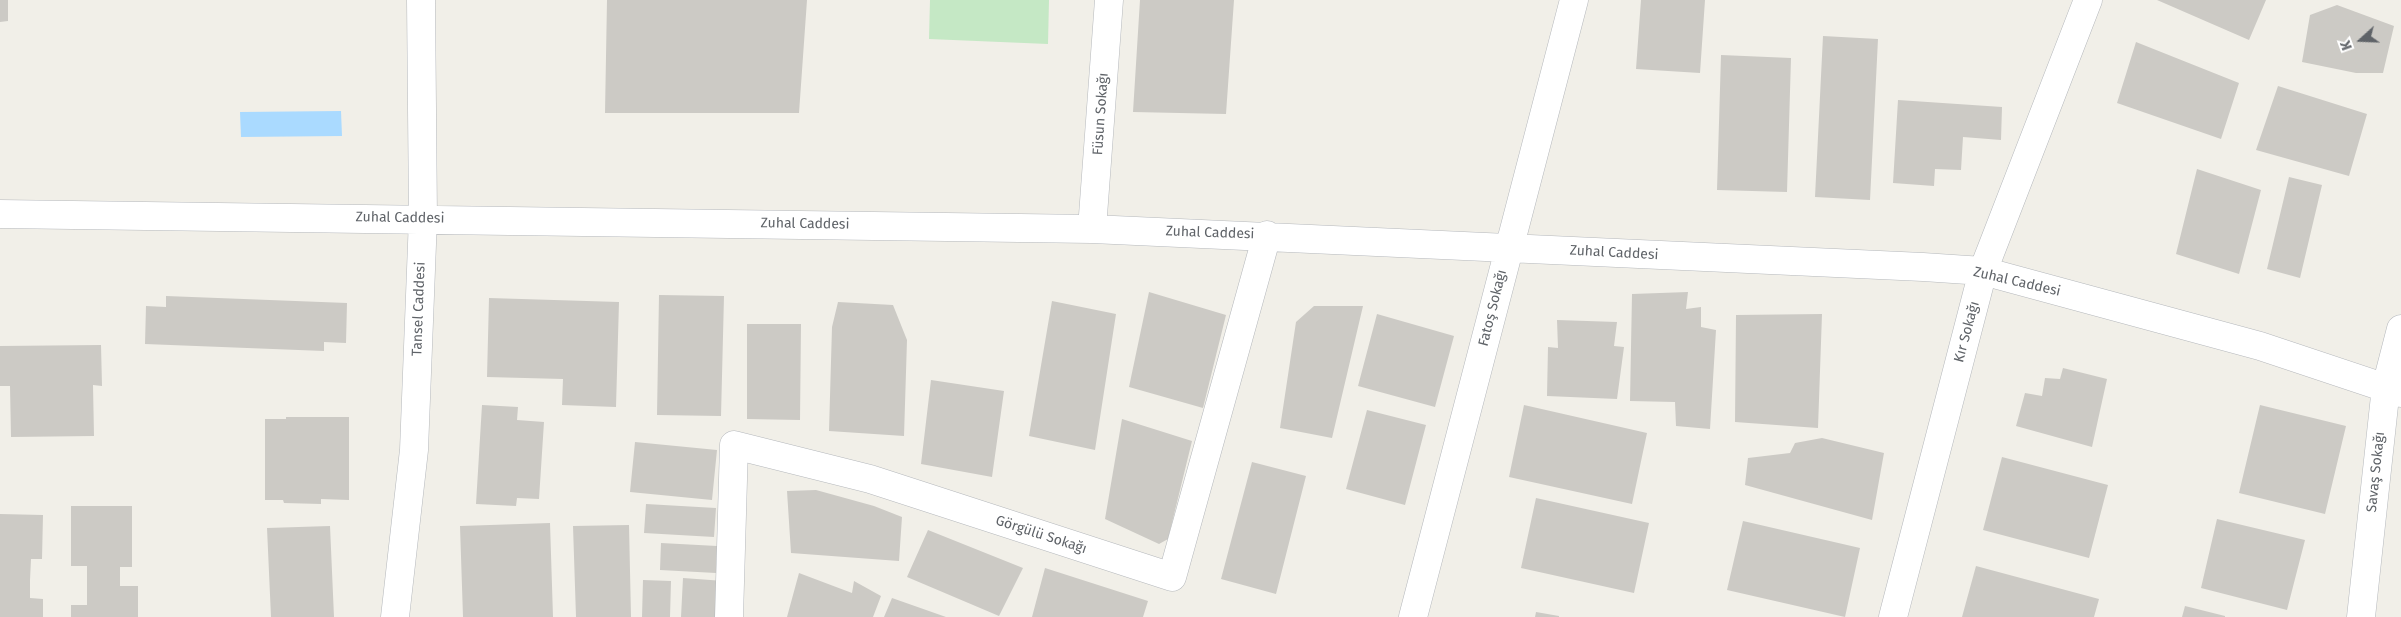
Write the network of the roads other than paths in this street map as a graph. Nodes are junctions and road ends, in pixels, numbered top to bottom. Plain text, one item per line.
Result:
1 (420, 0) edge
2 (1109, 0) edge
3 (1574, 0) edge
4 (2088, 0) edge
5 (0, 214) edge
6 (422, 218) junction
7 (1092, 229) junction
8 (1267, 235) junction
9 (1508, 248) junction
10 (1983, 271) junction
11 (2401, 329) edge
12 (2393, 390) edge
13 (395, 617) edge
14 (729, 617) edge
15 (1413, 617) edge
16 (1893, 617) edge
17 (2361, 617) edge

1 - 6 street, Tansel Caddesi
2 - 7 street, Füsun Sokağı
3 - 9 street, Fatoş Sokağı
4 - 10 street, Kır Sokağı
5 - 6 street, Zuhal Caddesi
6 - 7 street, Zuhal Caddesi
6 - 13 street, Tansel Caddesi
7 - 8 street, Zuhal Caddesi
8 - 9 street, Zuhal Caddesi
8 - 14 street, Görgülü Sokağı
9 - 10 street, Zuhal Caddesi
9 - 15 street, Fatoş Sokağı
10 - 12 street, Zuhal Caddesi
10 - 16 street, Kır Sokağı
11 - 12 street, Savaş Sokağı
12 - 17 street, Savaş Sokağı

